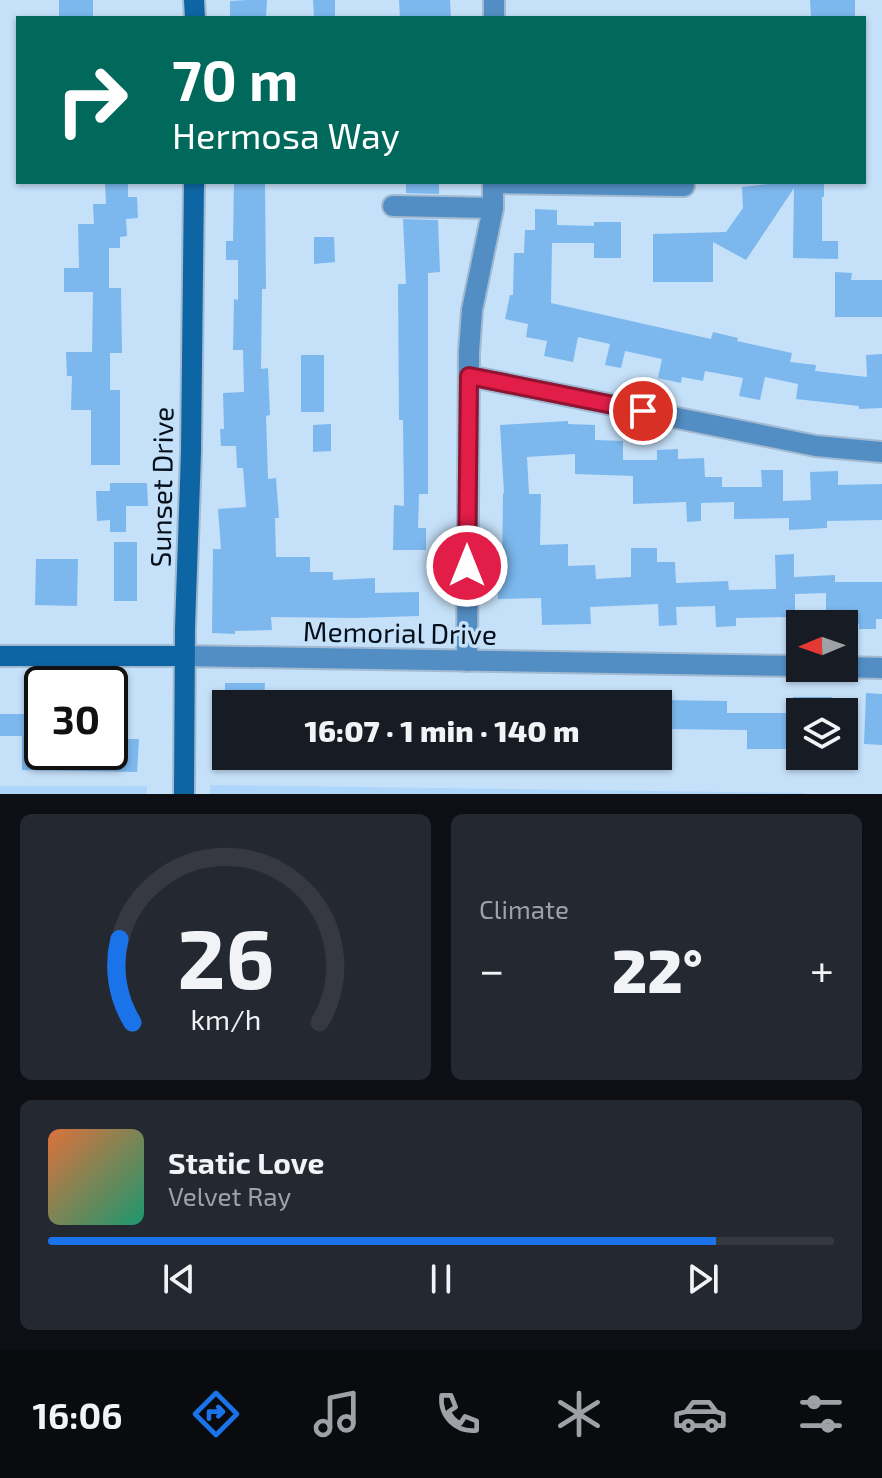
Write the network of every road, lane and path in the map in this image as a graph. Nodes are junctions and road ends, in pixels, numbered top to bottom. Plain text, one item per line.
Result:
1 (194, 184) edge
2 (493, 184) edge
3 (588, 184) edge
4 (684, 186) dead end
5 (393, 206) dead end
6 (493, 208) junction
7 (469, 376) junction
8 (882, 452) edge
9 (0, 656) edge
10 (185, 656) junction
11 (467, 661) junction
12 (786, 666) edge
13 (858, 667) edge
14 (882, 668) edge
15 (184, 794) edge

1 - 10 street, Sunset Drive
2 - 6 street
3 - 4 street
5 - 6 street
6 - 7 street
7 - 8 street
7 - 11 street
9 - 10 street, Memorial Drive
10 - 11 street, Memorial Drive
10 - 15 street, Sunset Drive
11 - 12 street, Memorial Drive
13 - 14 street

